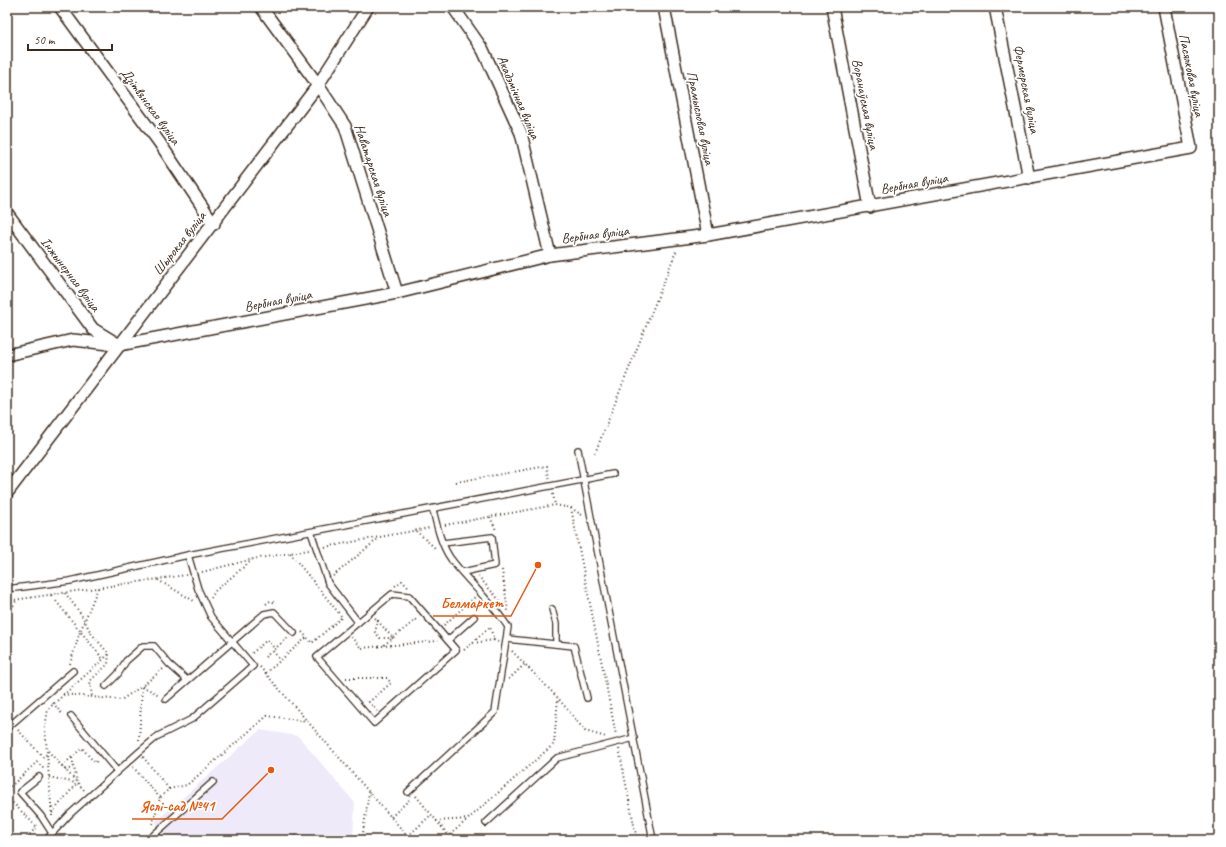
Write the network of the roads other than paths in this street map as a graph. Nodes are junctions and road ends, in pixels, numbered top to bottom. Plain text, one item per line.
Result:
1 (60, 7) edge
2 (261, 7) edge
3 (368, 7) edge
4 (453, 7) edge
5 (664, 7) edge
6 (832, 7) edge
7 (995, 7) edge
8 (1164, 7) edge
9 (318, 85) junction
10 (1191, 148) joint
11 (1029, 178) junction
12 (870, 207) junction
13 (7, 213) edge
14 (214, 224) junction
15 (708, 236) junction
16 (550, 255) junction
17 (397, 293) junction
18 (119, 345) junction
19 (7, 355) edge
20 (578, 450) dead end
21 (613, 474) dead end
22 (584, 480) junction
23 (7, 493) edge
24 (434, 510) junction
25 (311, 532) junction
26 (443, 543) junction
27 (188, 555) junction
28 (463, 572) junction
29 (7, 589) edge
30 (552, 608) dead end
31 (474, 617) dead end
32 (358, 622) junction
33 (294, 633) road end
34 (507, 639) junction
35 (448, 640) junction
36 (232, 641) junction
37 (556, 644) junction
38 (73, 671) dead end
39 (187, 680) junction
40 (106, 686) dead end
41 (586, 698) dead end
42 (166, 699) road end
43 (71, 716) dead end
44 (7, 728) edge
45 (634, 738) junction
46 (117, 771) junction
47 (39, 777) dead end
48 (213, 782) dead end
49 (408, 792) dead end
50 (486, 823) dead end
51 (52, 833) junction
52 (151, 838) edge
53 (46, 840) edge
54 (653, 840) edge

1 - 14 street, Дзітвянская вуліца
2 - 9 street, Наватарская вуліца
3 - 9 street, Шырокая вуліца
4 - 16 street, Акадэмічная вуліца
5 - 15 street, Прамысловая вуліца
6 - 12 street, Воранаўская вуліца
7 - 11 street, Фермерская вуліца
8 - 10 street, Пасялковая вуліца
9 - 14 street, Шырокая вуліца
9 - 17 street, Наватарская вуліца
10 - 11 street, Вербная вуліца
11 - 12 street, Вербная вуліца
12 - 15 street, Вербная вуліца
13 - 18 street, Інжынерная вуліца
14 - 18 street, Шырокая вуліца
15 - 16 street, Вербная вуліца
16 - 17 street, Вербная вуліца
17 - 18 street, Вербная вуліца
18 - 19 street, Вербная вуліца
18 - 23 street, Шырокая вуліца
20 - 22 lane
21 - 22 lane
22 - 24 lane
22 - 45 lane
24 - 25 lane
24 - 26 lane
25 - 27 lane
25 - 32 lane
26 - 28 lane
26 - 28 lane
27 - 29 lane
27 - 36 lane
28 - 34 lane
30 - 37 lane
31 - 35 lane
32 - 35 lane
32 - 35 lane
33 - 36 lane
34 - 37 lane
34 - 49 lane
36 - 39 lane
36 - 46 lane
37 - 41 lane
38 - 44 lane
39 - 40 lane
39 - 42 lane
43 - 46 lane
45 - 50 lane
45 - 54 lane
46 - 51 lane
47 - 51 lane
48 - 52 lane
51 - 53 lane

